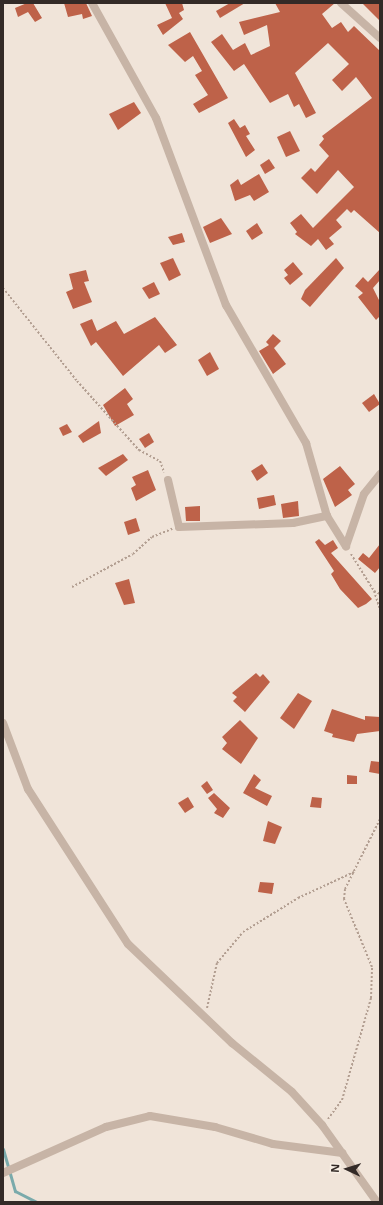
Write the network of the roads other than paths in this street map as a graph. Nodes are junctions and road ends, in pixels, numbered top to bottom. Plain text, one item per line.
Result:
1 (92, 3) edge
2 (340, 3) edge
3 (380, 38) edge
4 (380, 474) edge
5 (168, 480) road end
6 (327, 516) junction
7 (3, 723) edge
8 (342, 1153) junction
9 (3, 1173) edge
10 (377, 1202) edge

1 - 6 street
2 - 3 street
4 - 6 street
5 - 6 street
7 - 8 street
8 - 9 street
8 - 10 street

